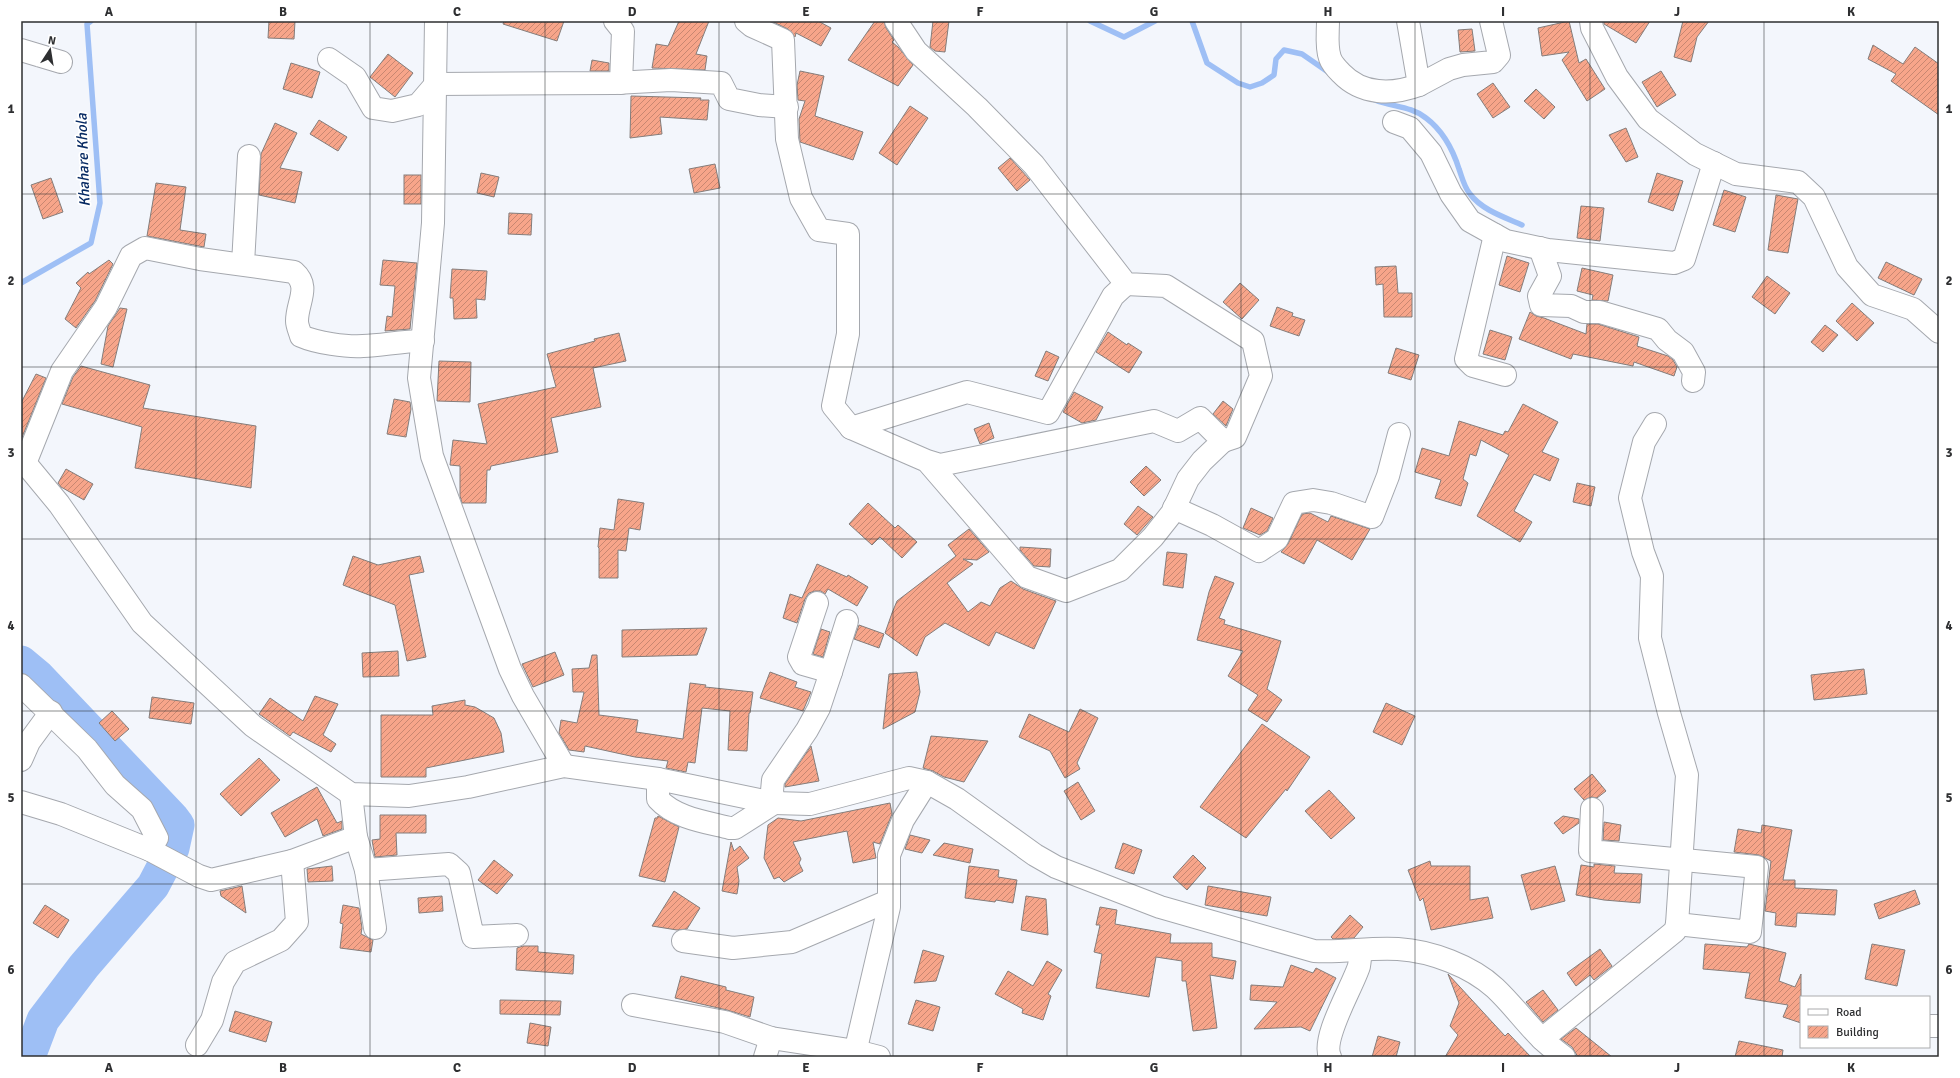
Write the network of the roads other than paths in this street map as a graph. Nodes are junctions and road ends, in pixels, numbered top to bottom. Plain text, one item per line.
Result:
1 (436, 21) edge
2 (615, 21) edge
3 (746, 21) edge
4 (896, 21) edge
5 (1328, 21) edge
6 (1408, 21) edge
7 (1491, 21) edge
8 (1591, 21) edge
9 (21, 50) edge
10 (329, 59) dead end
11 (60, 62) dead end
12 (621, 83) junction
13 (436, 84) junction
14 (1419, 85) junction
15 (787, 107) junction
16 (1394, 122) dead end
17 (249, 156) dead end
18 (1714, 163) junction
19 (1495, 235) junction
20 (1540, 248) junction
21 (243, 264) junction
22 (1126, 284) junction
23 (1939, 332) edge
24 (423, 341) junction
25 (1504, 375) dead end
26 (1693, 381) dead end
27 (1655, 424) dead end
28 (851, 428) junction
29 (1399, 434) dead end
30 (1223, 441) junction
31 (23, 459) edge
32 (927, 461) junction
33 (1174, 508) junction
34 (818, 603) dead end
35 (847, 621) dead end
36 (831, 672) junction
37 (21, 685) edge
38 (51, 712) junction
39 (21, 760) edge
40 (564, 766) junction
41 (658, 779) junction
42 (927, 782) junction
43 (351, 794) junction
44 (21, 802) edge
45 (774, 803) junction
46 (1592, 809) dead end
47 (356, 837) junction
48 (150, 850) junction
49 (1682, 860) junction
50 (292, 861) junction
51 (366, 870) junction
52 (888, 901) junction
53 (1677, 924) junction
54 (375, 928) dead end
55 (517, 935) dead end
56 (683, 941) dead end
57 (1361, 950) junction
58 (633, 1005) dead end
59 (1542, 1039) junction
60 (197, 1045) dead end
61 (768, 1047) edge
62 (855, 1054) edge
63 (879, 1057) edge
64 (1330, 1057) edge
65 (1564, 1057) edge

1 - 13 street
2 - 12 street
3 - 15 street
4 - 22 street
5 - 14 street
6 - 14 street
7 - 14 street
8 - 18 street
9 - 11 street
10 - 13 street
12 - 13 street
12 - 15 street
13 - 24 street
15 - 28 street
16 - 19 street
17 - 21 street
18 - 20 street
18 - 23 street
19 - 20 street
19 - 25 street
20 - 26 street
21 - 24 street
21 - 31 street
22 - 28 street
22 - 30 street
24 - 40 street
27 - 49 street
28 - 32 street
29 - 33 street
30 - 32 street
30 - 33 street
31 - 43 street
32 - 33 street
34 - 36 street
35 - 36 street
36 - 45 street
37 - 38 street
38 - 39 street
38 - 48 street
40 - 41 street
40 - 43 street
41 - 45 street
41 - 45 street
42 - 45 street
42 - 52 street
42 - 57 street
43 - 47 street
44 - 48 street
46 - 49 street
47 - 50 street
47 - 51 street
48 - 50 street
49 - 53 street
49 - 53 street
50 - 60 street
51 - 54 street
51 - 55 street
52 - 56 street
52 - 62 street
53 - 59 street
57 - 59 street
57 - 64 street
58 - 61 street
59 - 65 street
61 - 62 street
62 - 63 street

